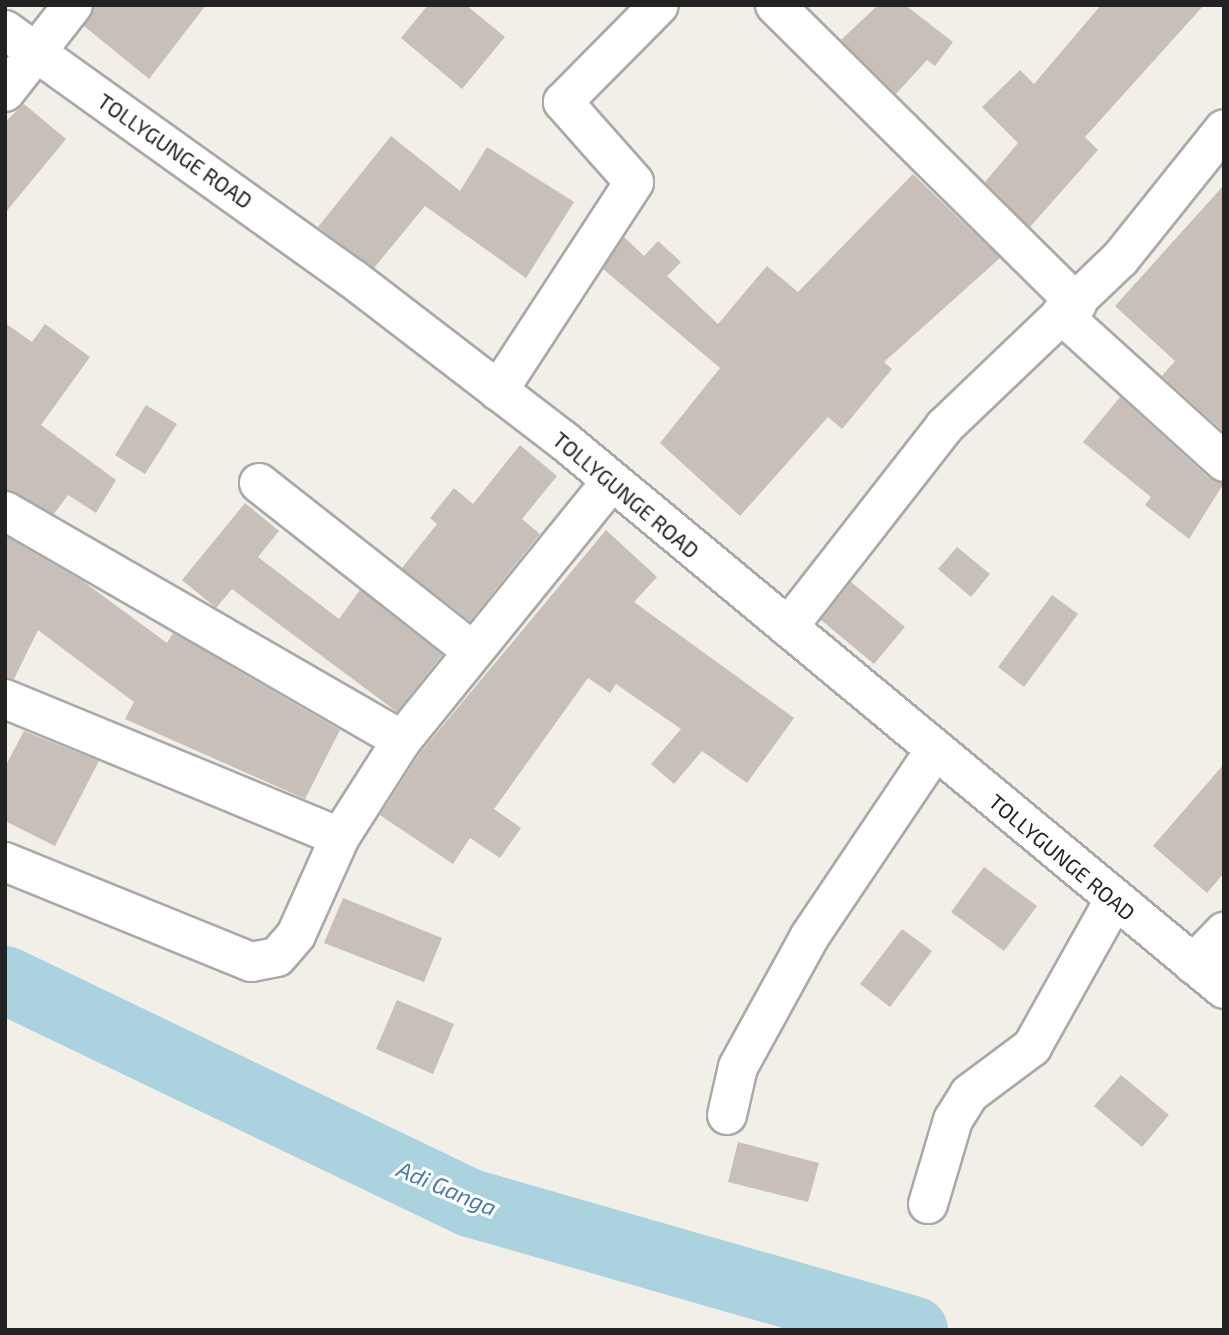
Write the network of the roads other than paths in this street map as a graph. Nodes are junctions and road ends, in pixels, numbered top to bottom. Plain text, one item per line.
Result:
1 (73, 5) edge
2 (659, 5) edge
3 (775, 5) edge
4 (5, 30) edge
5 (36, 54) junction
6 (5, 92) edge
7 (1224, 130) edge
8 (1069, 309) junction
9 (498, 391) junction
10 (1224, 462) edge
11 (610, 482) junction
12 (259, 483) dead end
13 (5, 511) edge
14 (788, 627) junction
15 (471, 650) junction
16 (5, 699) edge
17 (402, 740) junction
18 (935, 750) junction
19 (340, 837) junction
20 (5, 862) edge
21 (1114, 900) junction
22 (1224, 932) edge
23 (1194, 964) junction
24 (1224, 989) edge
25 (727, 1115) dead end
26 (928, 1204) dead end

1 - 5 street
2 - 9 street
3 - 8 street
4 - 5 street, TOLLYGUNGE ROAD
5 - 6 street
5 - 9 street, TOLLYGUNGE ROAD
7 - 8 street
8 - 10 street
8 - 14 street
9 - 11 street, TOLLYGUNGE ROAD
11 - 14 street, TOLLYGUNGE ROAD
11 - 15 street
12 - 15 street
13 - 17 street
14 - 18 street, TOLLYGUNGE ROAD
15 - 17 street
16 - 19 street
17 - 19 street
18 - 21 street, TOLLYGUNGE ROAD
18 - 25 street
19 - 20 street
21 - 23 street, TOLLYGUNGE ROAD
21 - 26 street
22 - 23 street
23 - 24 street, TOLLYGUNGE ROAD

